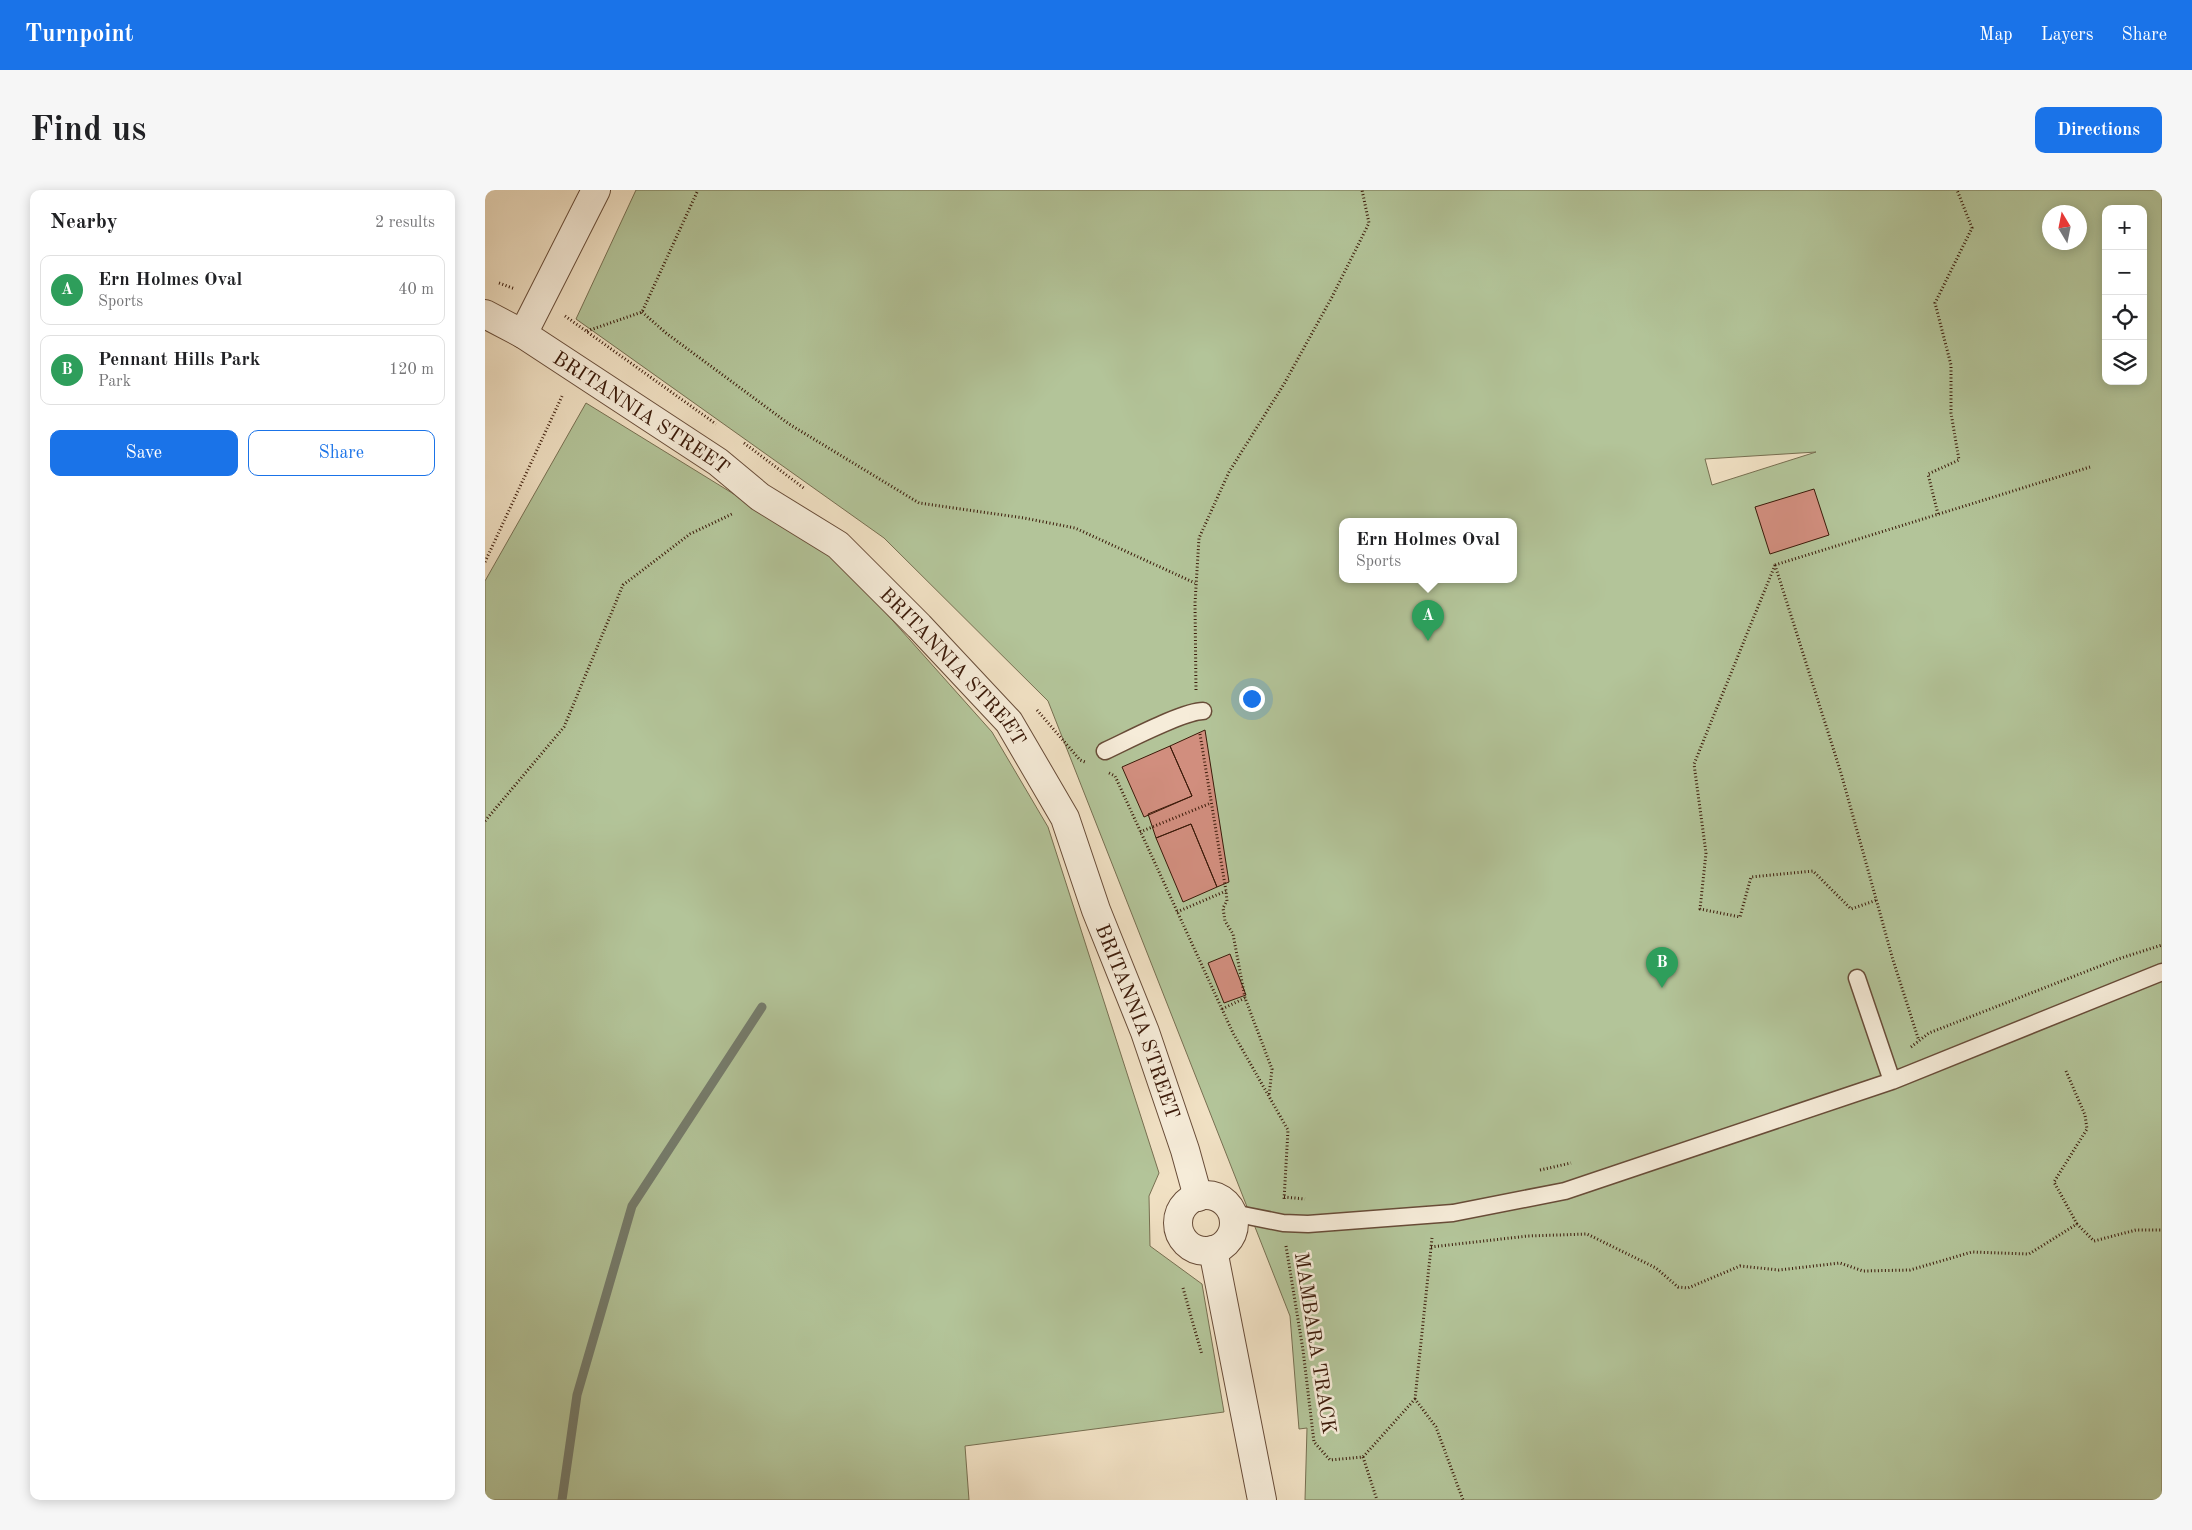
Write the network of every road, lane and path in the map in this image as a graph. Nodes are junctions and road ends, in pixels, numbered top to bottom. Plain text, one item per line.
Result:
1 (596, 190) edge
2 (698, 190) edge
3 (1363, 190) edge
4 (1957, 190) edge
5 (642, 312) junction
6 (485, 314) edge
7 (587, 332) dead end
8 (523, 334) junction
9 (575, 368) junction
10 (2090, 468) dead end
11 (741, 510) dead end
12 (1938, 514) junction
13 (485, 562) edge
14 (1775, 564) junction
15 (1195, 583) junction
16 (1200, 711) junction
17 (1105, 751) dead end
18 (1211, 803) junction
19 (485, 821) edge
20 (1140, 832) dead end
21 (1226, 891) junction
22 (1877, 900) junction
23 (1177, 912) dead end
24 (2162, 945) edge
25 (2162, 972) edge
26 (1857, 978) dead end
27 (1245, 998) junction
28 (1222, 1009) dead end
29 (1919, 1041) junction
30 (1885, 1061) junction
31 (2066, 1071) dead end
32 (1892, 1081) junction
33 (1269, 1097) dead end
34 (1578, 1161) dead end
35 (1531, 1172) dead end
36 (1198, 1197) junction
37 (1284, 1197) dead end
38 (1312, 1199) dead end
39 (1233, 1213) junction
40 (1435, 1214) junction
41 (1283, 1223) junction
42 (2077, 1224) junction
43 (2162, 1230) edge
44 (1431, 1247) junction
45 (1213, 1250) junction
46 (1415, 1398) junction
47 (1363, 1457) junction
48 (1262, 1500) edge
49 (1377, 1500) edge
50 (1463, 1500) edge

1 - 8 street
2 - 5 path
3 - 15 path
4 - 12 path
5 - 7 path
5 - 15 path
6 - 8 street, BRITANNIA STREET
8 - 9 street, BRITANNIA STREET
9 - 13 path
9 - 36 street, BRITANNIA STREET
10 - 12 path
11 - 19 path
12 - 14 path
14 - 22 path
14 - 22 path
15 - 16 path
16 - 17 lane
16 - 18 path
18 - 20 path
18 - 21 path
21 - 23 path
21 - 27 path
22 - 29 path
24 - 29 path
25 - 32 lane
26 - 30 lane
27 - 28 path
27 - 33 path
29 - 30 path
30 - 32 lane
31 - 42 path
32 - 40 lane
34 - 35 path
36 - 39 street
36 - 45 street
37 - 38 path
39 - 41 lane
39 - 45 street
40 - 41 lane
40 - 44 path
41 - 47 path, MAMBARA TRACK
42 - 43 path
42 - 44 path
44 - 46 path
45 - 48 street
46 - 47 path
46 - 50 path
47 - 49 path

